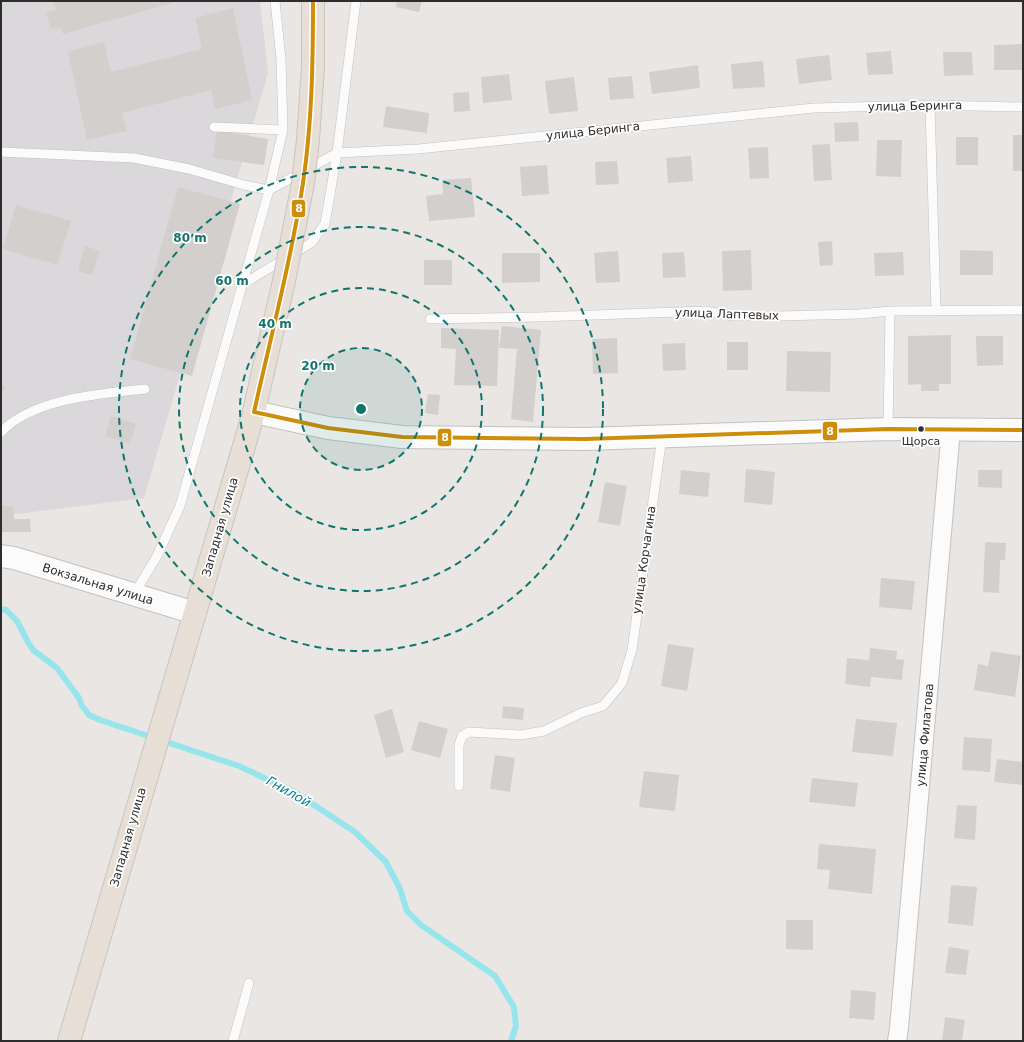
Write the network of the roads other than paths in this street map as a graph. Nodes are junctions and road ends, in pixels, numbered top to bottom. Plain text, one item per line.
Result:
1 (275, 1) edge
2 (313, 1) edge
3 (356, 1) edge
4 (930, 104) junction
5 (1023, 107) edge
6 (214, 127) dead end
7 (283, 130) junction
8 (1, 152) edge
9 (337, 153) junction
10 (270, 190) junction
11 (243, 284) junction
12 (1023, 310) edge
13 (890, 311) junction
14 (936, 311) junction
15 (430, 319) dead end
16 (145, 389) dead end
17 (254, 412) junction
18 (888, 429) junction
19 (951, 429) junction
20 (1023, 430) edge
21 (1, 432) edge
22 (662, 437) junction
23 (1, 556) edge
24 (133, 595) junction
25 (195, 613) junction
26 (459, 786) dead end
27 (249, 983) dead end
28 (69, 1041) edge
29 (233, 1041) edge
30 (897, 1041) edge

1 - 7 lane
2 - 17 main road, Западная улица, bridge
3 - 9 lane
4 - 5 lane, улица Беринга
4 - 9 lane, улица Беринга
4 - 14 lane
6 - 7 lane
7 - 10 lane
8 - 10 lane
9 - 10 lane
9 - 11 lane
10 - 11 lane
11 - 24 lane
12 - 14 lane, улица Лаптевых
13 - 14 lane, улица Лаптевых
13 - 15 lane, улица Лаптевых
13 - 18 lane
16 - 21 lane
17 - 22 main road
17 - 25 main road, Западная улица
18 - 19 main road
18 - 22 main road
19 - 20 main road
19 - 30 street, улица Филатова
22 - 26 lane, улица Корчагина
23 - 24 main road, Вокзальная улица
24 - 25 main road, Вокзальная улица
25 - 28 main road, Западная улица
27 - 29 lane

